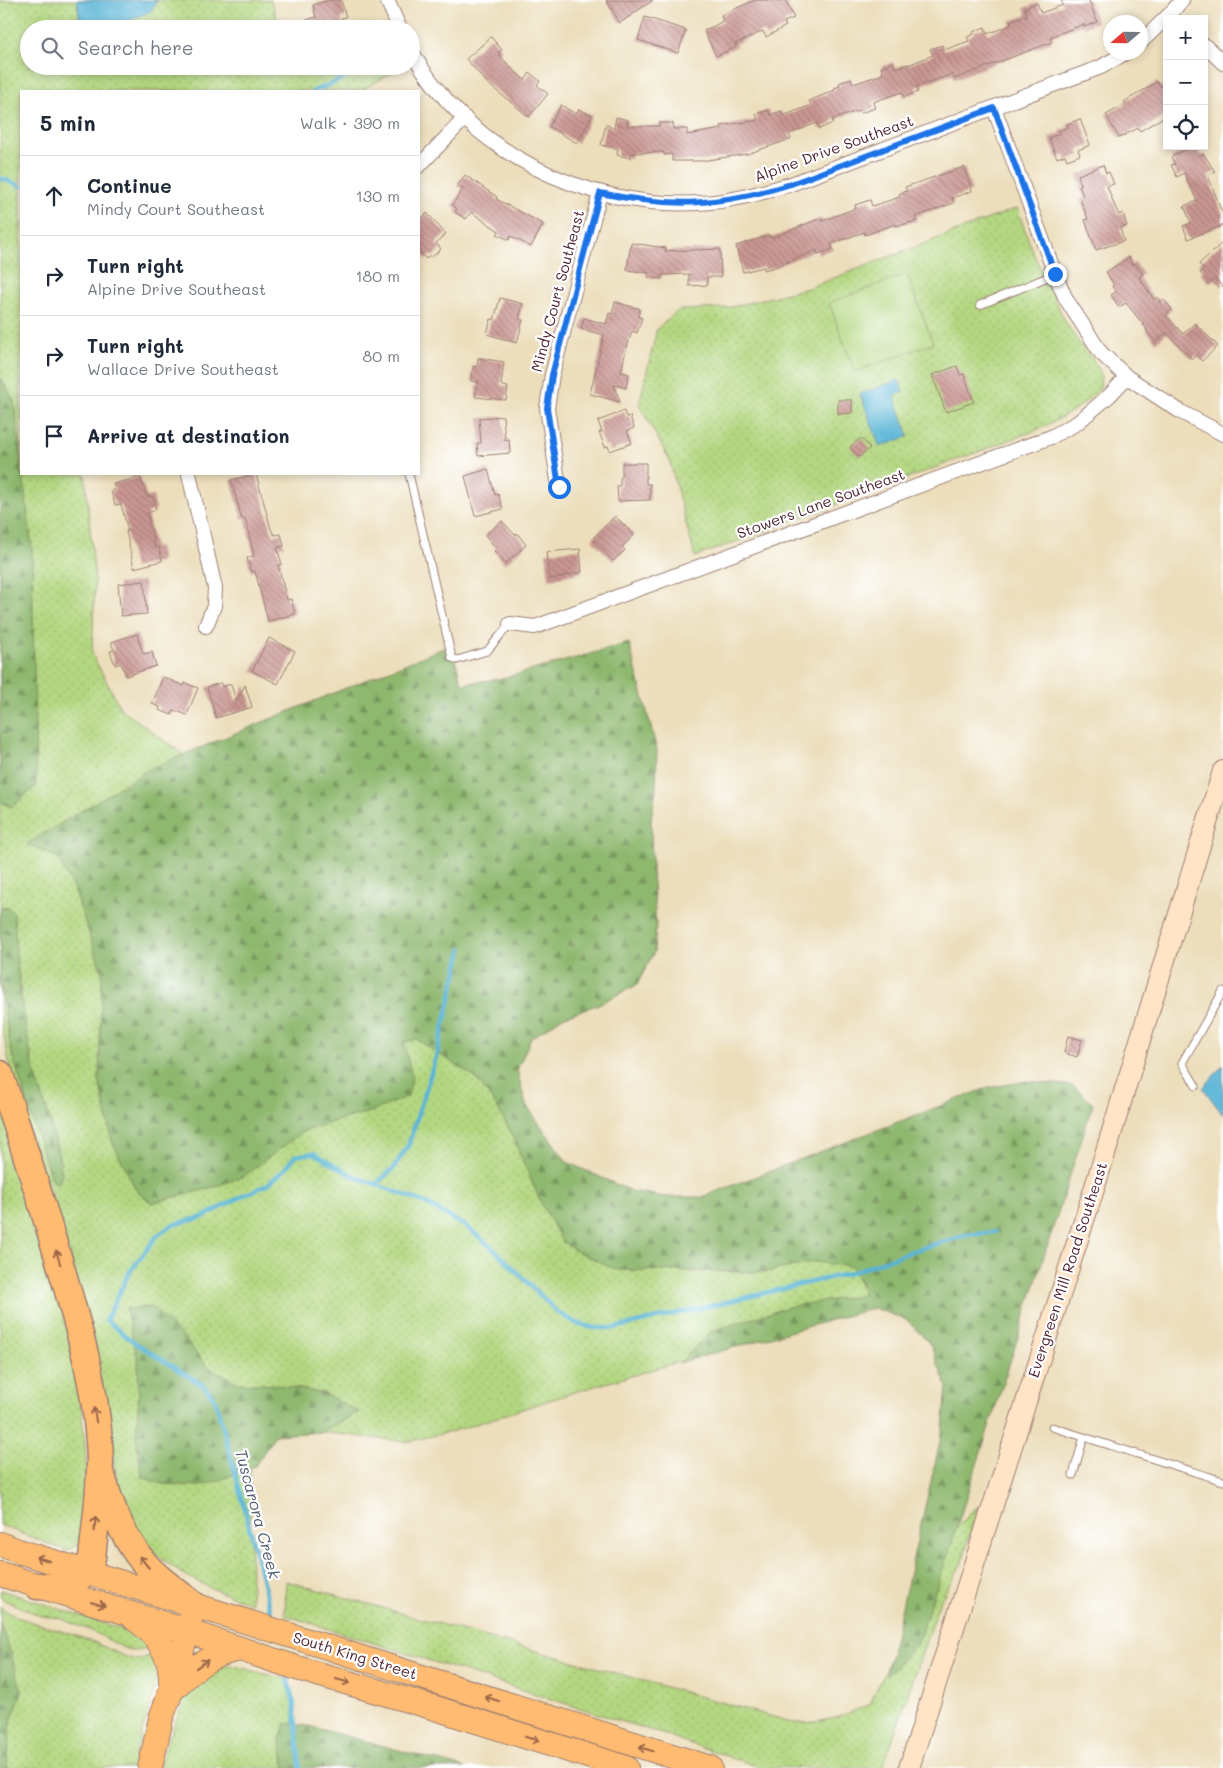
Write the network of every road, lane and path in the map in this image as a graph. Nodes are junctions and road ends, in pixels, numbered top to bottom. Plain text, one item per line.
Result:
1 (388, 0) edge
2 (1182, 0) edge
3 (1174, 15) edge
4 (396, 20) edge
5 (1163, 25) edge
6 (1148, 36) edge
7 (1208, 49) edge
8 (1113, 60) edge
9 (420, 63) edge
10 (1223, 63) edge
11 (994, 108) junction
12 (465, 118) junction
13 (420, 165) edge
14 (600, 193) junction
15 (1055, 274) junction
16 (980, 305) dead end
17 (1127, 377) junction
18 (1223, 434) edge
19 (189, 475) edge
20 (409, 475) edge
21 (559, 487) dead end
22 (510, 624) joint
23 (206, 626) dead end
24 (1223, 771) edge
25 (1223, 991) edge
26 (0, 1074) edge
27 (1196, 1086) dead end
28 (1052, 1428) dead end
29 (1084, 1437) junction
30 (100, 1464) junction
31 (1073, 1475) dead end
32 (1223, 1481) edge
33 (0, 1544) edge
34 (87, 1572) junction
35 (0, 1574) edge
36 (36, 1586) junction
37 (194, 1605) junction
38 (126, 1613) junction
39 (187, 1632) junction
40 (241, 1649) junction
41 (171, 1691) junction
42 (150, 1768) edge
43 (626, 1768) edge
44 (710, 1768) edge
45 (909, 1768) edge

1 - 4 street
2 - 3 street
5 - 6 street
7 - 10 street
8 - 11 street, Alpine Drive Southeast
9 - 12 street, Alpine Drive Southeast
11 - 14 street, Alpine Drive Southeast
11 - 15 street
12 - 13 street
12 - 14 street, Alpine Drive Southeast
14 - 21 street, Mindy Court Southeast
15 - 16 lane
15 - 17 street
17 - 18 street
17 - 22 street, Stowers Lane Southeast
19 - 23 street
20 - 22 lane
24 - 45 main road, Evergreen Mill Road Southeast
25 - 27 lane
30 -> 26 highway
28 - 29 lane
29 - 31 lane
29 - 32 lane
34 -> 30 highway
37 -> 30 highway
34 -> 33 highway, South King Street
34 - 36 highway
34 - 37 highway, South King Street
35 - 36 highway, South King Street
36 -> 38 highway, South King Street
37 - 39 highway
44 -> 37 highway, South King Street
38 - 39 highway, South King Street
38 - 41 highway
39 - 40 highway, South King Street
39 - 41 highway
41 -> 40 highway
40 -> 43 highway, South King Street
41 - 42 highway

